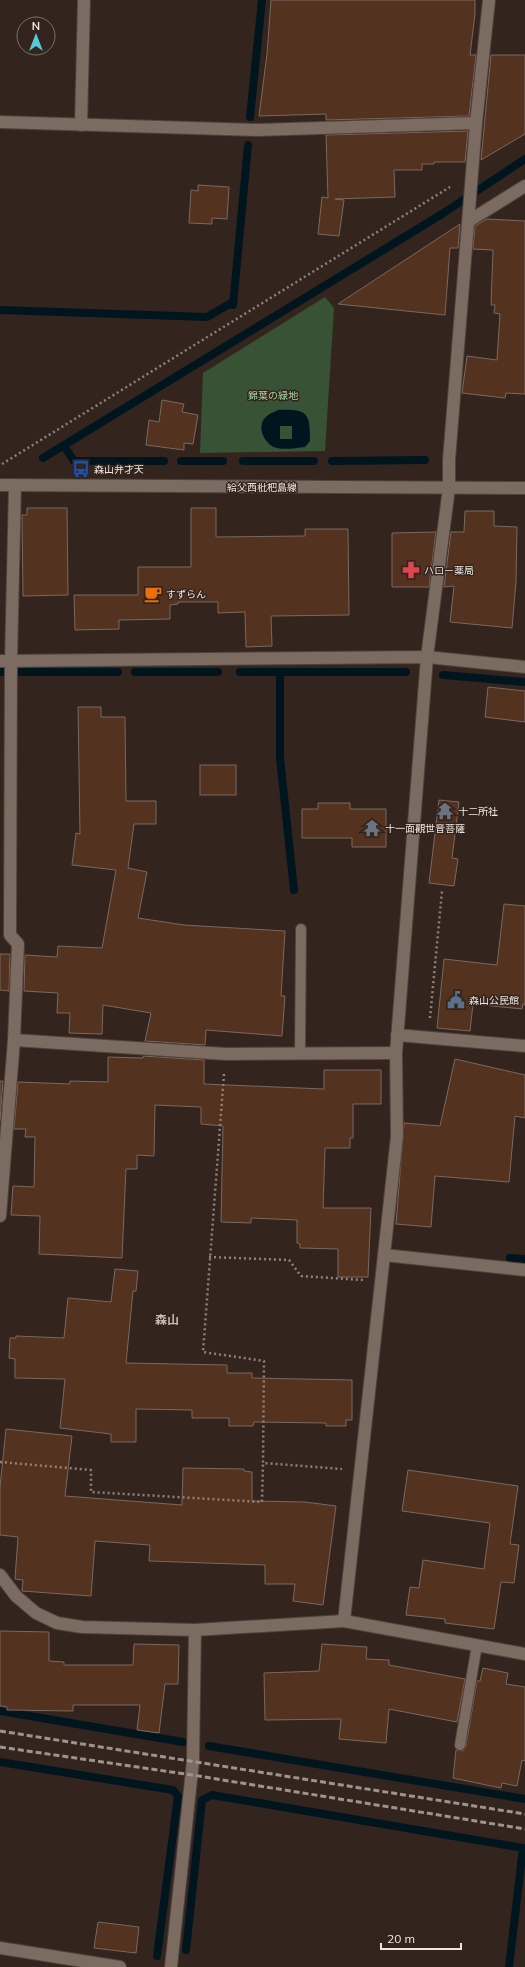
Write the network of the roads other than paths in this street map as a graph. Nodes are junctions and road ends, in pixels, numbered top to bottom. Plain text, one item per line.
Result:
1 (84, 0) edge
2 (489, 0) edge
3 (0, 122) edge
4 (476, 123) junction
5 (81, 125) junction
6 (525, 186) edge
7 (469, 217) junction
8 (0, 485) edge
9 (15, 485) junction
10 (449, 488) junction
11 (525, 488) edge
12 (427, 657) junction
13 (5, 661) edge
14 (525, 667) edge
15 (301, 929) dead end
16 (397, 1035) junction
17 (14, 1040) junction
18 (525, 1046) edge
19 (396, 1053) junction
20 (300, 1054) junction
21 (0, 1216) edge
22 (384, 1255) junction
23 (525, 1270) edge
24 (0, 1575) edge
25 (344, 1621) junction
26 (196, 1630) junction
27 (477, 1645) junction
28 (525, 1654) edge
29 (460, 1744) dead end
30 (0, 1948) edge
31 (120, 1967) edge
32 (171, 1967) edge

1 - 5 street
2 - 4 street
3 - 5 street
4 - 5 street
4 - 7 street
6 - 7 street
7 - 10 street
8 - 9 street, 給父西枇杷島線
9 - 10 street, 給父西枇杷島線
9 - 13 street
10 - 11 street, 給父西枇杷島線
10 - 12 street
12 - 13 street
12 - 14 street
12 - 16 street
13 - 17 street
15 - 20 lane
16 - 18 street
16 - 19 street
17 - 20 street
17 - 21 street
19 - 20 street
19 - 22 street
22 - 23 street
22 - 25 street
24 - 26 street
25 - 26 street
25 - 27 street
26 - 32 street
27 - 28 street
27 - 29 lane
30 - 31 street

